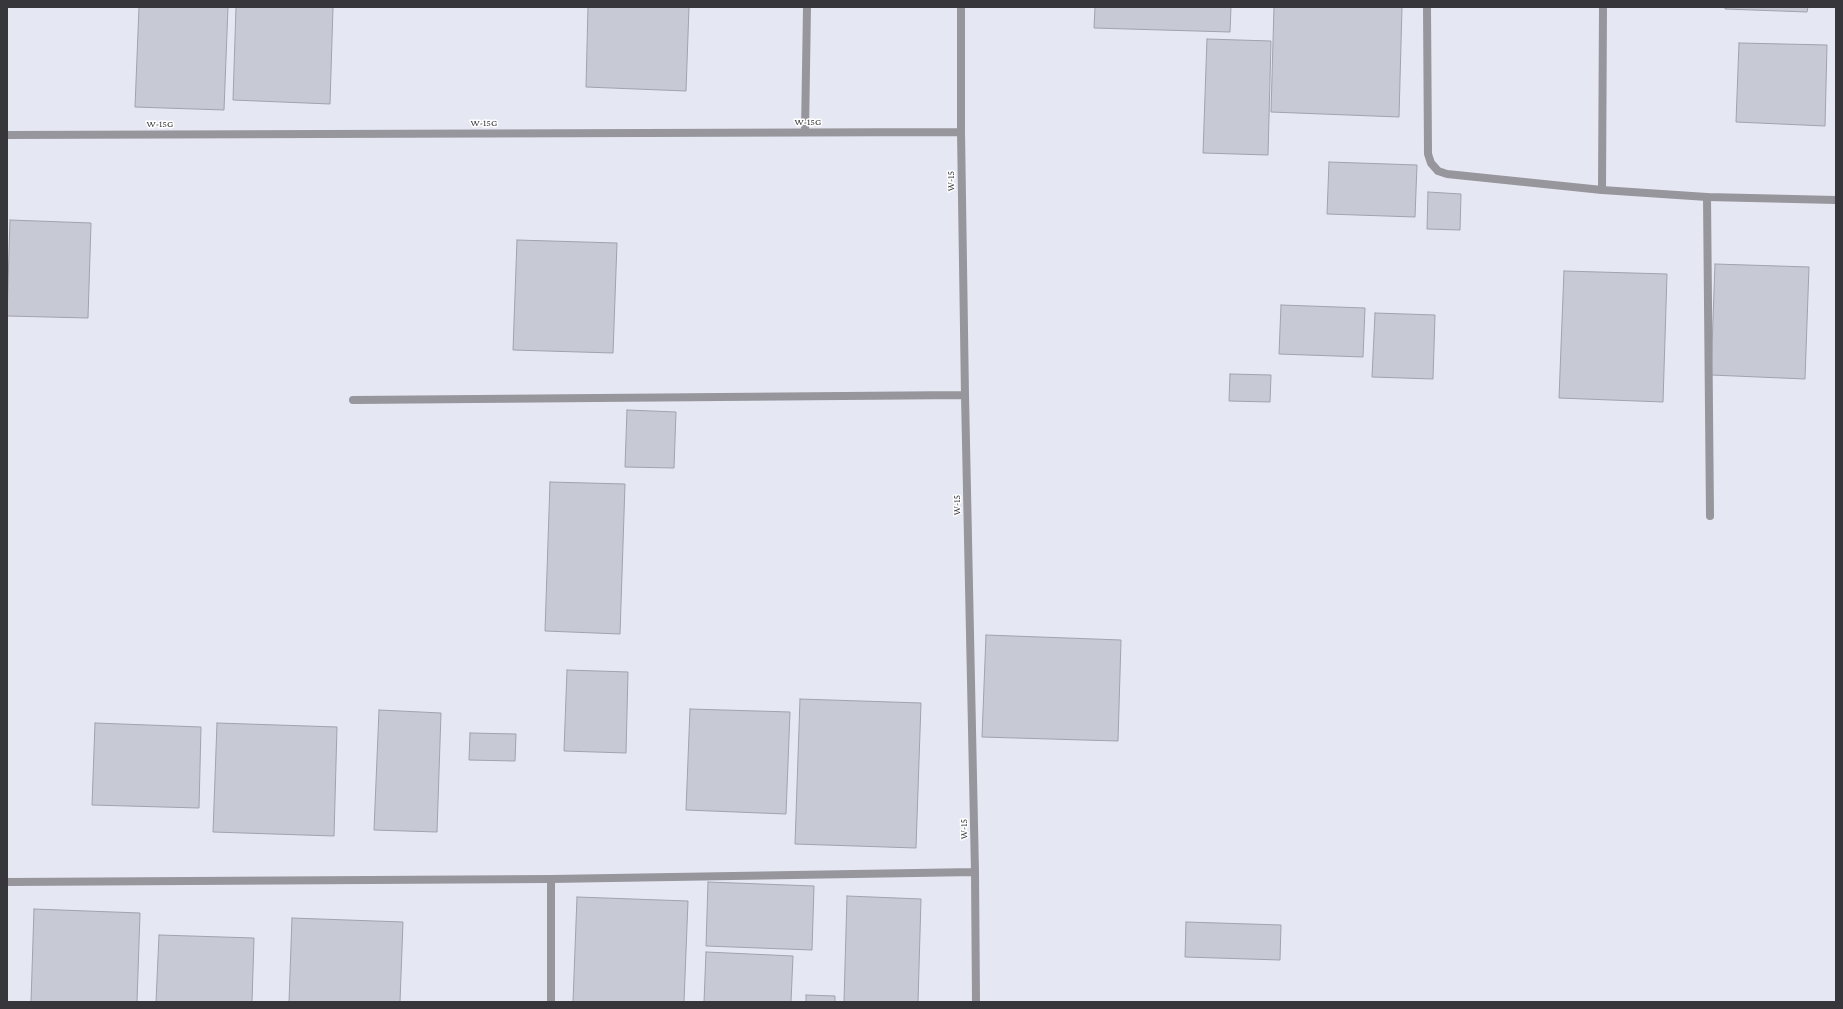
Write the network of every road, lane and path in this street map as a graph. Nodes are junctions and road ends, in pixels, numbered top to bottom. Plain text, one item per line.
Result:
1 (807, 7) edge
2 (961, 7) edge
3 (1427, 7) edge
4 (1603, 7) edge
5 (805, 132) junction
6 (960, 132) junction
7 (7, 135) edge
8 (1602, 190) junction
9 (1707, 196) junction
10 (1836, 200) edge
11 (965, 395) junction
12 (352, 400) dead end
13 (1710, 516) dead end
14 (975, 872) junction
15 (551, 879) junction
16 (7, 882) edge
17 (551, 1002) edge
18 (976, 1002) edge

1 - 5 street
2 - 6 street, W-15
3 - 8 street
4 - 8 street
5 - 6 street, W-15G
5 - 7 street, W-15G
6 - 11 street, W-15
8 - 9 street
9 - 10 street
9 - 13 street
11 - 12 street
11 - 14 street, W-15
14 - 15 street
14 - 18 street, W-15
15 - 16 street
15 - 17 street

